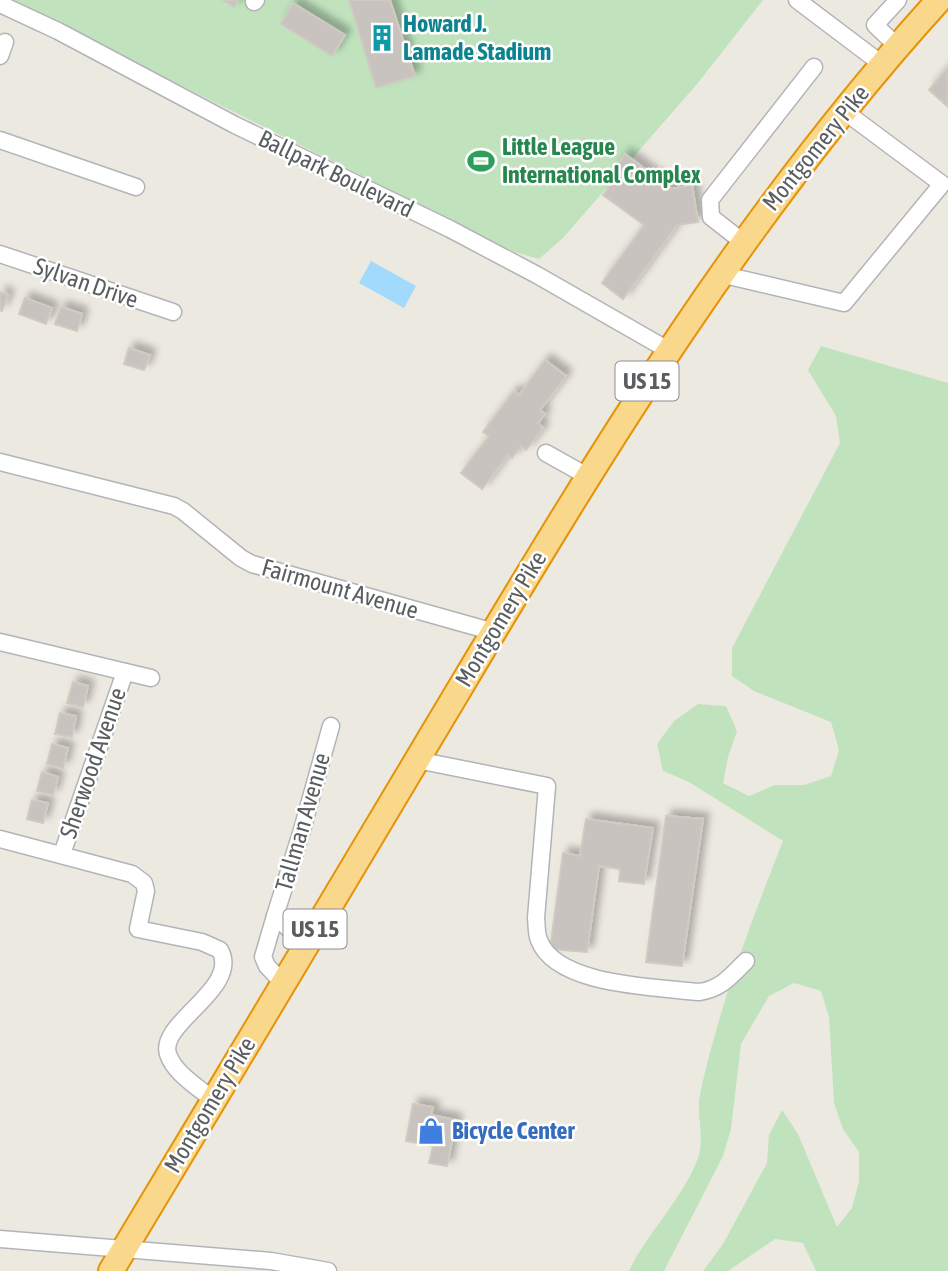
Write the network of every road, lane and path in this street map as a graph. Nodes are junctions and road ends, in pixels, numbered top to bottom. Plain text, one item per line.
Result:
1 (797, 0) edge
2 (898, 0) edge
3 (940, 0) edge
4 (0, 4) edge
5 (890, 56) junction
6 (814, 66) dead end
7 (844, 110) junction
8 (0, 140) edge
9 (136, 187) dead end
10 (743, 243) junction
11 (0, 254) edge
12 (720, 274) junction
13 (173, 312) dead end
14 (668, 350) junction
15 (546, 453) dead end
16 (0, 462) edge
17 (587, 476) junction
18 (494, 632) junction
19 (0, 642) edge
20 (125, 672) junction
21 (151, 678) dead end
22 (331, 726) dead end
23 (417, 760) junction
24 (0, 839) edge
25 (62, 854) junction
26 (275, 916) junction
27 (306, 945) junction
28 (746, 961) dead end
29 (283, 984) junction
30 (213, 1100) junction
31 (0, 1239) edge
32 (119, 1264) edge
33 (240, 1265) edge
34 (328, 1271) edge

1 - 5 street
2 - 5 street
3 - 5 highway, Montgomery Pike / US 15
4 - 14 street, Ballpark Boulevard
5 - 7 highway, Montgomery Pike / US 15
6 - 10 street
7 - 10 highway, Montgomery Pike / US 15
7 - 12 street
8 - 9 street
10 - 12 highway, Montgomery Pike / US 15
11 - 13 street, Sylvan Drive
12 - 14 highway, Montgomery Pike / US 15
14 - 17 highway, Montgomery Pike / US 15
15 - 17 street
16 - 18 street, Fairmount Avenue
17 - 18 highway, Montgomery Pike / US 15
18 - 23 highway, Montgomery Pike / US 15
19 - 20 street
20 - 21 street
20 - 25 street, Sherwood Avenue
22 - 26 street, Tallman Avenue
23 - 27 highway, Montgomery Pike / US 15
23 - 28 street
24 - 25 street
25 - 30 street
26 - 27 street, Tallman Avenue
26 - 29 street
27 - 29 highway, Montgomery Pike / US 15
29 - 30 highway, Montgomery Pike / US 15
30 - 32 highway, Montgomery Pike / US 15
31 - 32 street
32 - 33 street
33 - 34 street

